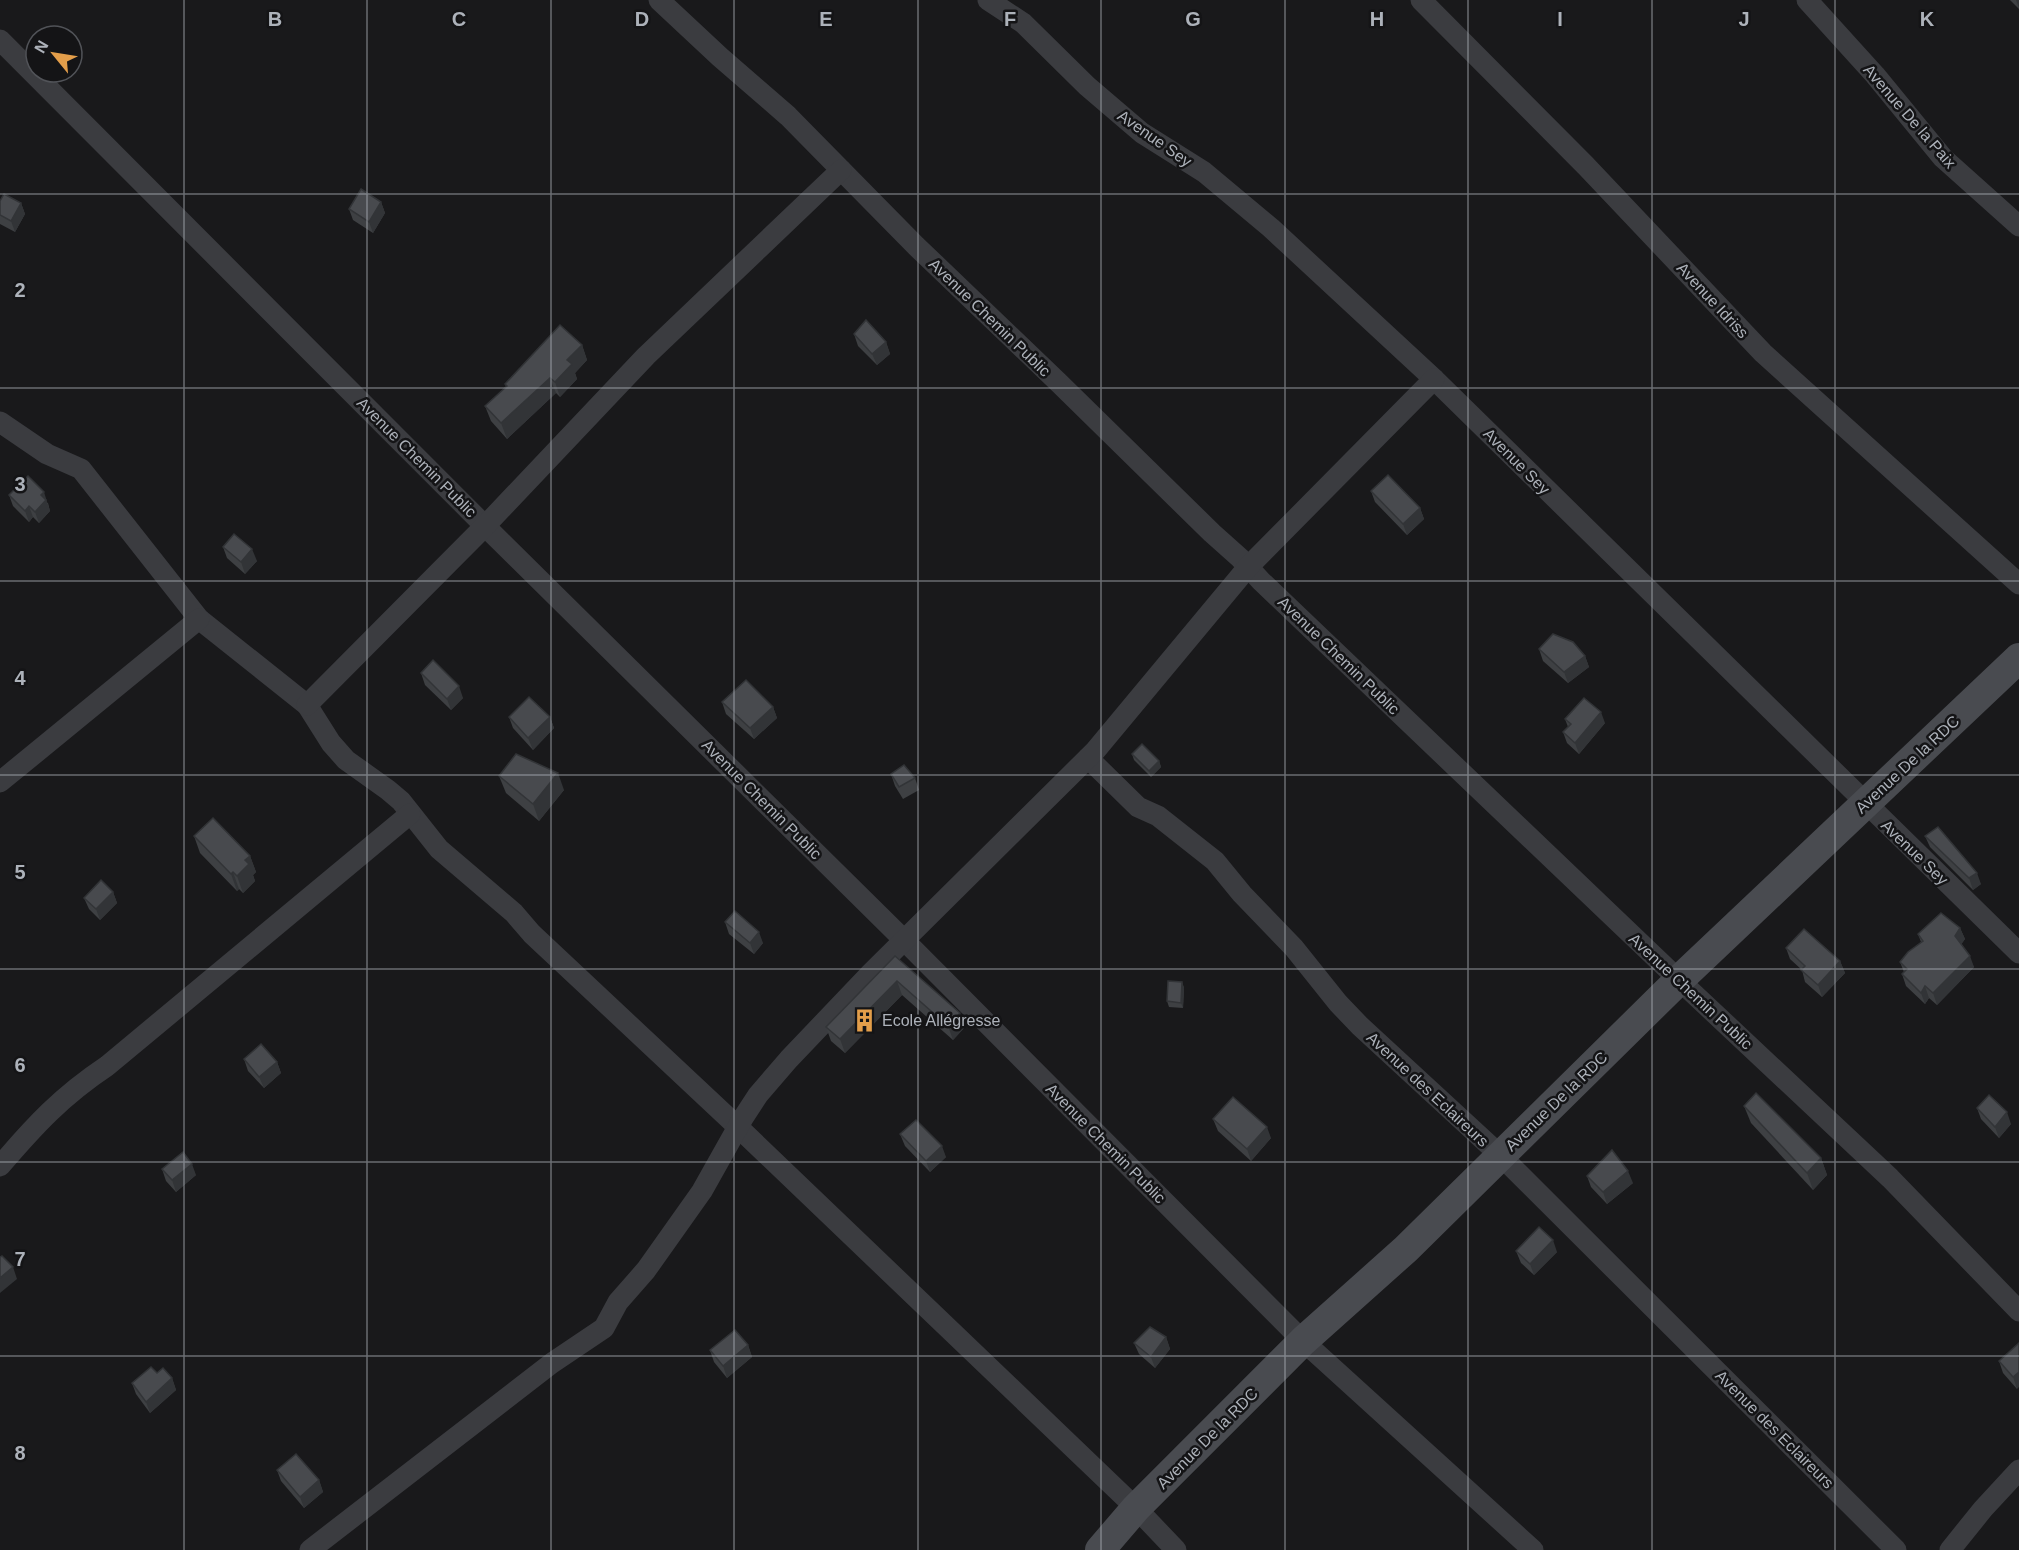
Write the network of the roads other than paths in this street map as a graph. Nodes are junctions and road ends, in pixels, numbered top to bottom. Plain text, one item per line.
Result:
1 (659, 0) edge
2 (988, 0) edge
3 (1421, 0) edge
4 (1807, 0) edge
5 (0, 40) edge
6 (841, 170) junction
7 (2019, 226) edge
8 (1434, 379) junction
9 (0, 422) edge
10 (485, 526) junction
11 (1248, 567) junction
12 (2019, 584) edge
13 (199, 619) junction
14 (2019, 658) edge
15 (307, 705) junction
16 (1088, 758) junction
17 (0, 781) edge
18 (1864, 804) junction
19 (411, 814) junction
20 (905, 941) junction
21 (2019, 954) edge
22 (1679, 980) junction
23 (738, 1126) junction
24 (1501, 1156) junction
25 (0, 1166) edge
26 (2019, 1311) edge
27 (1304, 1341) junction
28 (2019, 1470) edge
29 (1136, 1508) junction
30 (310, 1550) edge
31 (1100, 1550) edge
32 (1176, 1550) edge
33 (1533, 1550) edge
34 (1896, 1550) edge
35 (1950, 1550) edge

1 - 6 street, Avenue Chemin Public
2 - 8 street, Avenue Sey
3 - 12 street, Avenue Idriss
4 - 7 street, Avenue De la Paix
5 - 10 street, Avenue Chemin Public
6 - 10 street
6 - 11 street, Avenue Chemin Public
8 - 11 street
8 - 18 street, Avenue Sey
9 - 13 street
10 - 15 street
10 - 20 street, Avenue Chemin Public
11 - 16 street
11 - 22 street, Avenue Chemin Public
13 - 15 street
13 - 17 street
14 - 18 street, Avenue De la RDC
15 - 19 street
16 - 20 street
16 - 24 street, Avenue des Eclaireurs
18 - 21 street, Avenue Sey
18 - 22 street, Avenue De la RDC
19 - 23 street
19 - 25 street
20 - 23 street
20 - 27 street, Avenue Chemin Public
22 - 24 street, Avenue De la RDC
22 - 26 street, Avenue Chemin Public
23 - 29 street
23 - 30 street
24 - 27 street, Avenue De la RDC
24 - 34 street, Avenue des Eclaireurs
27 - 29 street, Avenue De la RDC
27 - 33 street, Avenue Chemin Public
28 - 35 street
29 - 31 street, Avenue De la RDC
29 - 32 street

